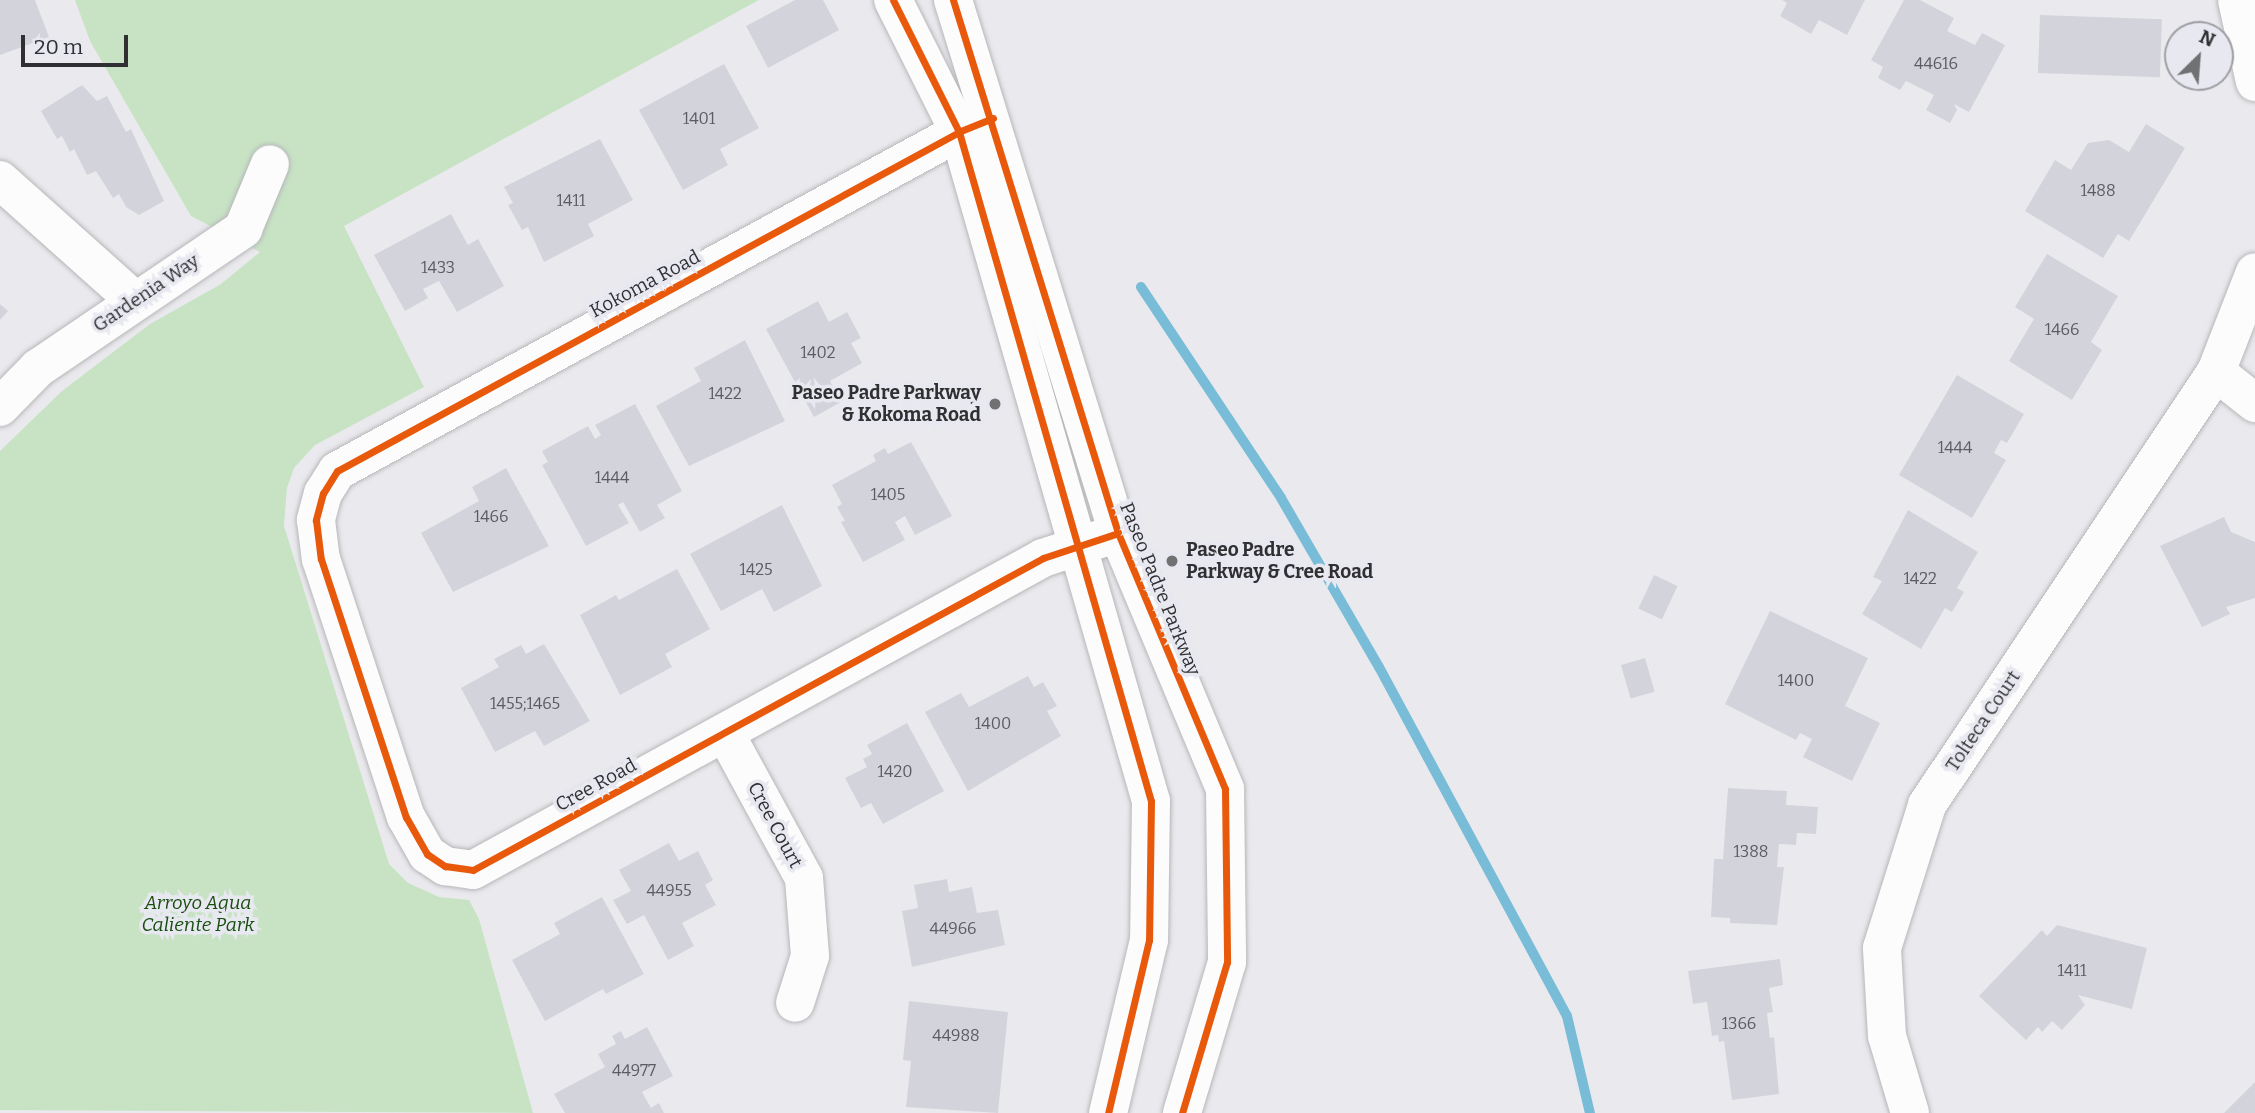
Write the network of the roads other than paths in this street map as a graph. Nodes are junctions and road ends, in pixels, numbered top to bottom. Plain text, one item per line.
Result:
1 (893, 0) edge
2 (953, 0) edge
3 (2237, 0) edge
4 (2255, 82) edge
5 (976, 125) junction
6 (270, 164) dead end
7 (0, 180) edge
8 (2255, 272) edge
9 (134, 300) junction
10 (2216, 372) junction
11 (2255, 403) edge
12 (0, 407) edge
13 (323, 493) joint
14 (1118, 533) junction
15 (1076, 550) junction
16 (725, 733) junction
17 (795, 1003) dead end
18 (1108, 1113) edge
19 (1182, 1113) edge
20 (1910, 1113) edge

1 - 5 street, Paseo Padre Parkway
2 - 5 street, Paseo Padre Parkway
3 - 4 street
5 - 13 street, Kokoma Road
5 - 14 street, Paseo Padre Parkway
5 - 15 street, Paseo Padre Parkway
6 - 9 street, Gardenia Way
7 - 9 street
8 - 10 street, Tolteca Court
9 - 12 street, Gardenia Way
10 - 11 street
10 - 20 street, Tolteca Court
13 - 16 street, Cree Road
14 - 15 street, Cree Road
14 - 19 street, Paseo Padre Parkway
15 - 16 street, Cree Road
15 - 18 street, Paseo Padre Parkway
16 - 17 street, Cree Court

